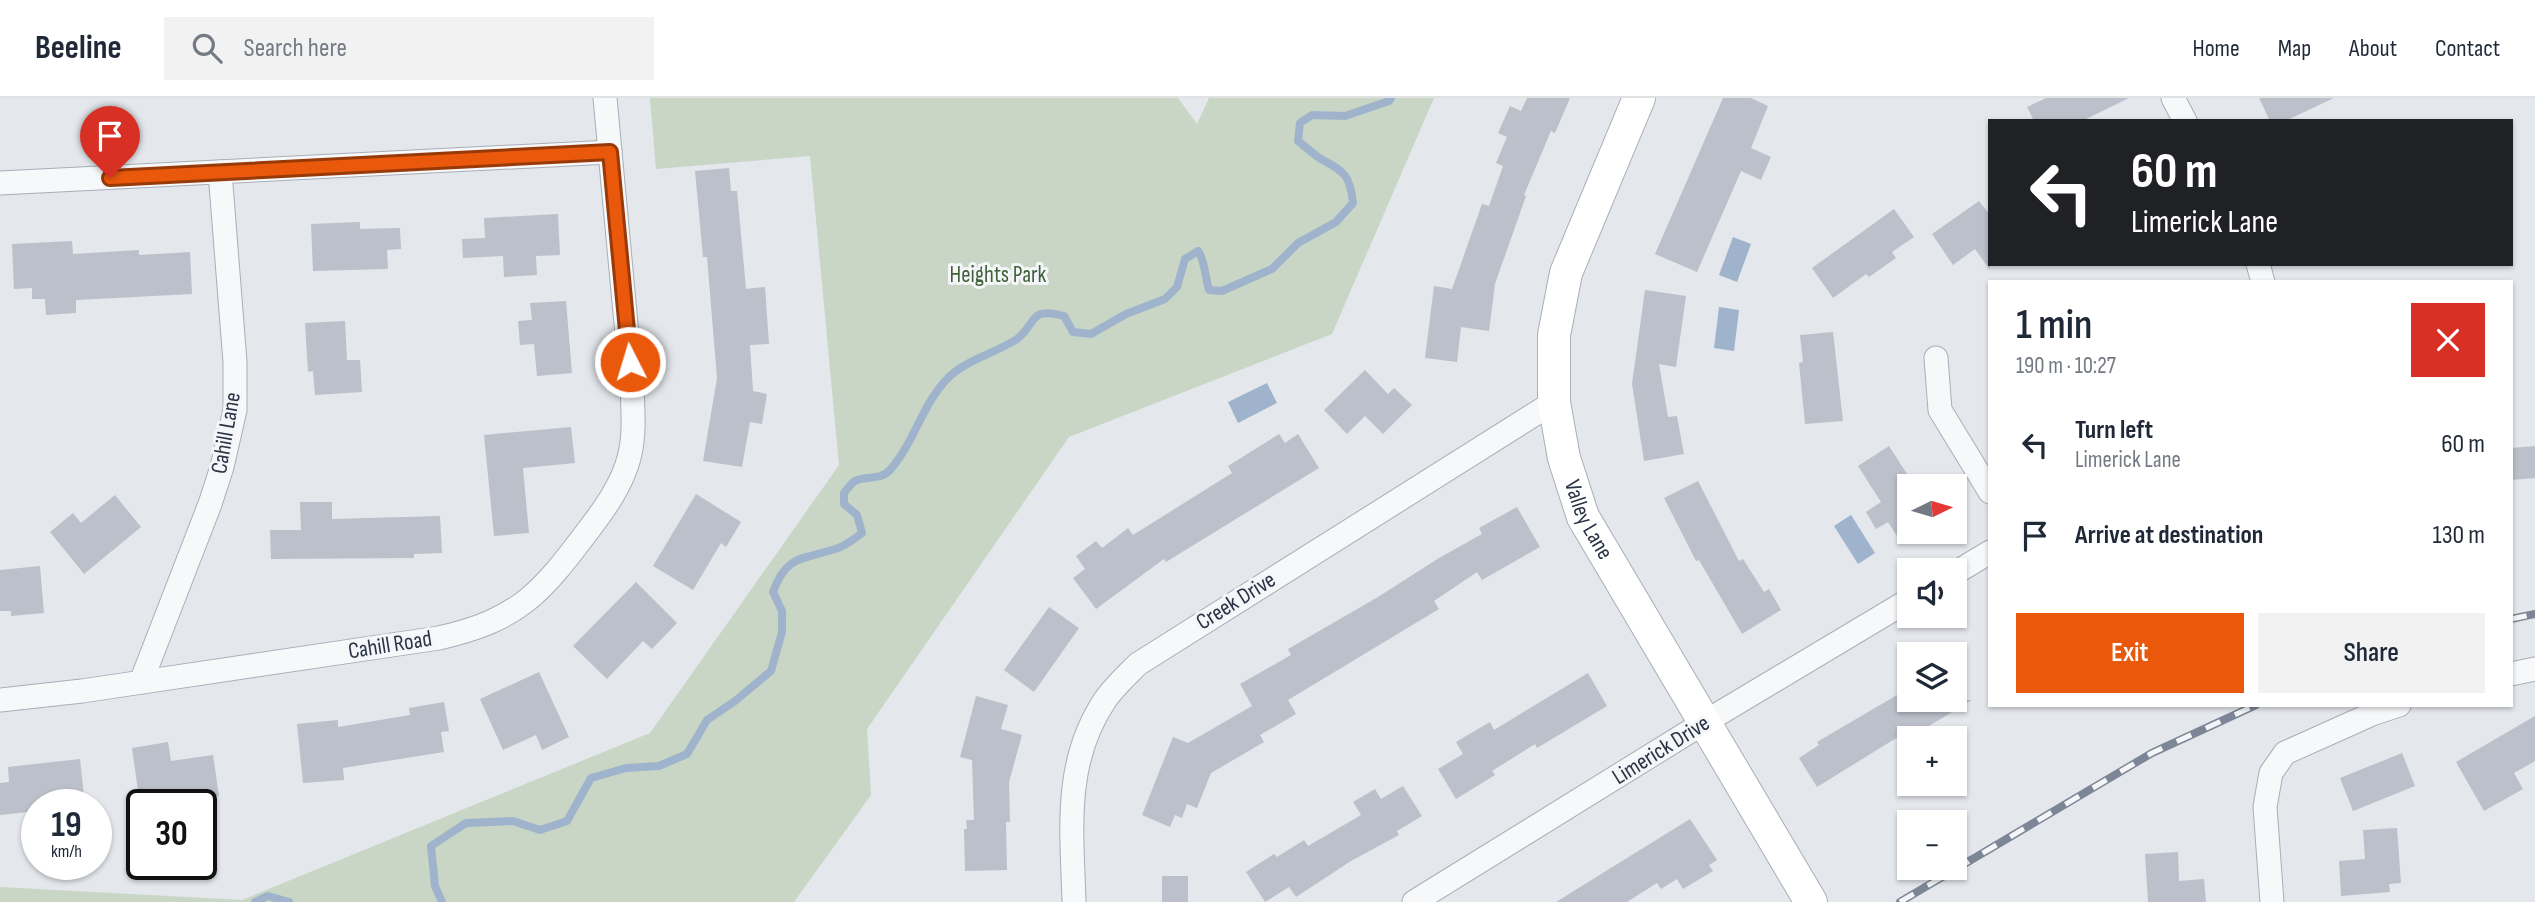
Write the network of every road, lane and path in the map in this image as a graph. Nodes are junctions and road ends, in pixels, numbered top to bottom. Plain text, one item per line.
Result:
1 (605, 98) edge
2 (1639, 98) edge
3 (2173, 98) edge
4 (2184, 119) edge
5 (610, 152) junction
6 (220, 172) junction
7 (0, 183) edge
8 (1936, 358) dead end
9 (1554, 402) junction
10 (1988, 489) edge
11 (1988, 553) edge
12 (1967, 566) edge
13 (1897, 607) edge
14 (2535, 669) edge
15 (2513, 674) edge
16 (141, 682) junction
17 (0, 701) edge
18 (2393, 707) edge
19 (1705, 722) junction
20 (1074, 902) edge
21 (1413, 902) edge
22 (1811, 902) edge
23 (2272, 902) edge

1 - 5 street, Cahill Road
2 - 9 street, Valley Lane
3 - 4 street
5 - 6 street
5 - 16 street, Cahill Road
6 - 7 street
6 - 16 street, Cahill Lane
8 - 10 street
9 - 19 street, Valley Lane
9 - 20 street, Creek Drive
11 - 12 street
13 - 19 street, Limerick Drive
14 - 15 street
16 - 17 street, Cahill Road
18 - 23 street
19 - 21 street, Limerick Drive
19 - 22 street, Valley Lane

